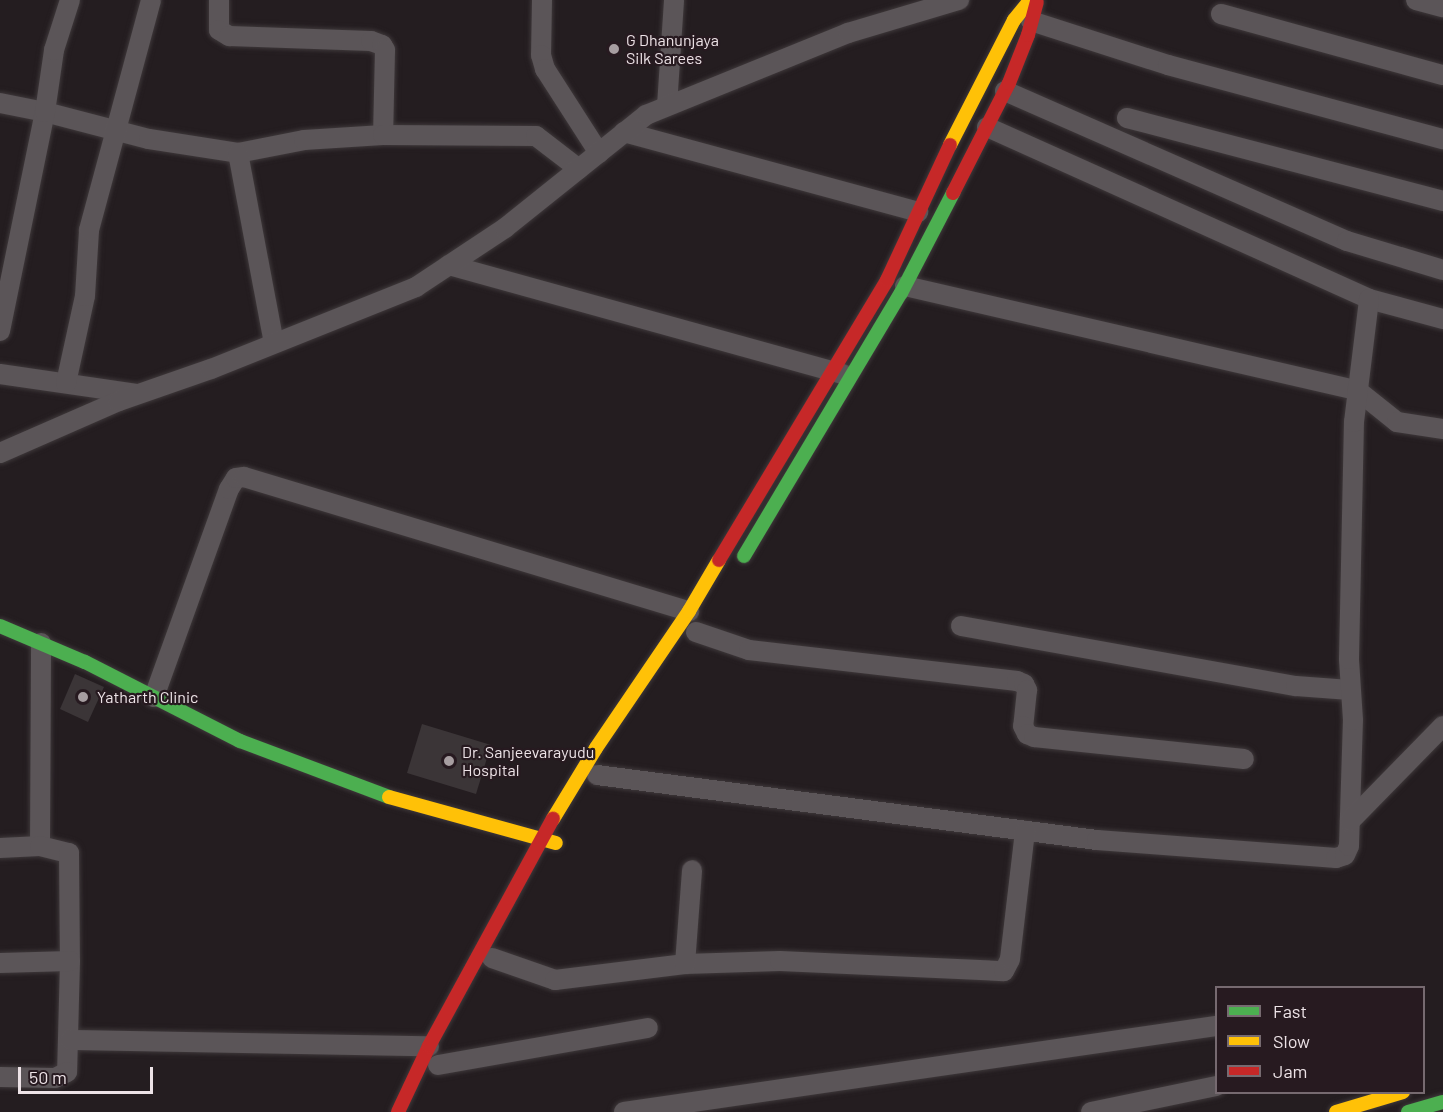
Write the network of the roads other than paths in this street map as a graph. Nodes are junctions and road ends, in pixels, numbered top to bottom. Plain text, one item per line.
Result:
1 (70, 0) edge
2 (151, 0) edge
3 (219, 0) edge
4 (543, 0) edge
5 (674, 0) edge
6 (959, 0) edge
7 (1030, 0) edge
8 (1038, 0) edge
9 (1416, 0) edge
10 (1443, 7) edge
11 (1221, 14) dead end
12 (1032, 21) junction
13 (1443, 75) edge
14 (1005, 91) junction
15 (0, 103) edge
16 (667, 106) junction
17 (45, 112) junction
18 (1127, 118) dead end
19 (987, 127) junction
20 (117, 131) junction
21 (624, 132) junction
22 (383, 135) junction
23 (1443, 139) edge
24 (238, 153) junction
25 (599, 153) junction
26 (579, 169) junction
27 (1443, 201) edge
28 (918, 212) junction
29 (449, 266) junction
30 (1443, 270) edge
31 (905, 286) junction
32 (1369, 299) junction
33 (1443, 319) edge
34 (0, 331) edge
35 (274, 343) junction
36 (831, 371) junction
37 (0, 374) edge
38 (852, 376) junction
39 (66, 383) junction
40 (1357, 390) junction
41 (138, 394) junction
42 (1443, 429) edge
43 (0, 453) edge
44 (760, 491) junction
45 (777, 502) junction
46 (734, 574) dead end
47 (0, 626) edge
48 (961, 626) dead end
49 (694, 627) junction
50 (41, 643) junction
51 (1350, 690) junction
52 (154, 697) junction
53 (1443, 726) edge
54 (1244, 759) dead end
55 (597, 775) dead end
56 (1350, 821) junction
57 (1025, 831) junction
58 (541, 840) junction
59 (40, 846) junction
60 (0, 848) edge
61 (692, 870) dead end
62 (492, 958) junction
63 (70, 961) junction
64 (0, 963) edge
65 (685, 964) junction
66 (468, 1005) dead end
67 (1215, 1026) edge
68 (648, 1028) dead end
69 (69, 1040) junction
70 (438, 1047) junction
71 (436, 1070) joint
72 (0, 1077) edge
73 (1215, 1086) edge
74 (1396, 1094) edge
75 (1443, 1102) edge
76 (398, 1112) edge
77 (624, 1112) edge
78 (1091, 1112) edge
79 (1336, 1112) edge
80 (1408, 1112) edge

1 - 17 street
2 - 20 street
3 - 22 street
4 - 25 street
5 - 16 street
6 - 16 street
7 - 28 main road
8 - 12 main road
9 - 10 street
11 - 13 street
12 - 14 main road
12 - 23 street
14 - 19 main road
14 - 30 street
15 - 17 street
16 - 21 street
17 - 20 street
17 - 34 street
18 - 27 street
19 - 31 main road
19 - 32 street
20 - 24 street
20 - 39 street
21 - 25 street
21 - 28 street
22 - 24 street
22 - 26 street
24 - 35 street
25 - 26 street
26 - 29 street
28 - 36 main road
29 - 35 street
29 - 36 street
31 - 38 main road
31 - 40 street
32 - 33 street
32 - 40 street
35 - 41 street
36 - 38 street
36 - 44 main road
37 - 39 street
38 - 45 main road
39 - 41 street
40 - 42 street
40 - 51 street
41 - 43 street
44 - 45 main road
44 - 49 main road
45 - 46 main road
47 - 50 main road
48 - 51 street
49 - 52 street
49 - 54 street
49 - 58 main road
50 - 52 main road
50 - 59 street
51 - 56 street
52 - 58 main road
53 - 56 street
55 - 57 street
56 - 57 street
57 - 65 street
58 - 62 main road
58 - 70 main road
59 - 60 street
59 - 63 street
61 - 65 street
62 - 65 street
62 - 66 main road
63 - 64 street
63 - 69 street
67 - 77 street
68 - 71 street
69 - 70 street
69 - 72 street
70 - 71 main road
70 - 76 main road
73 - 78 street
74 - 79 main road
75 - 80 main road

